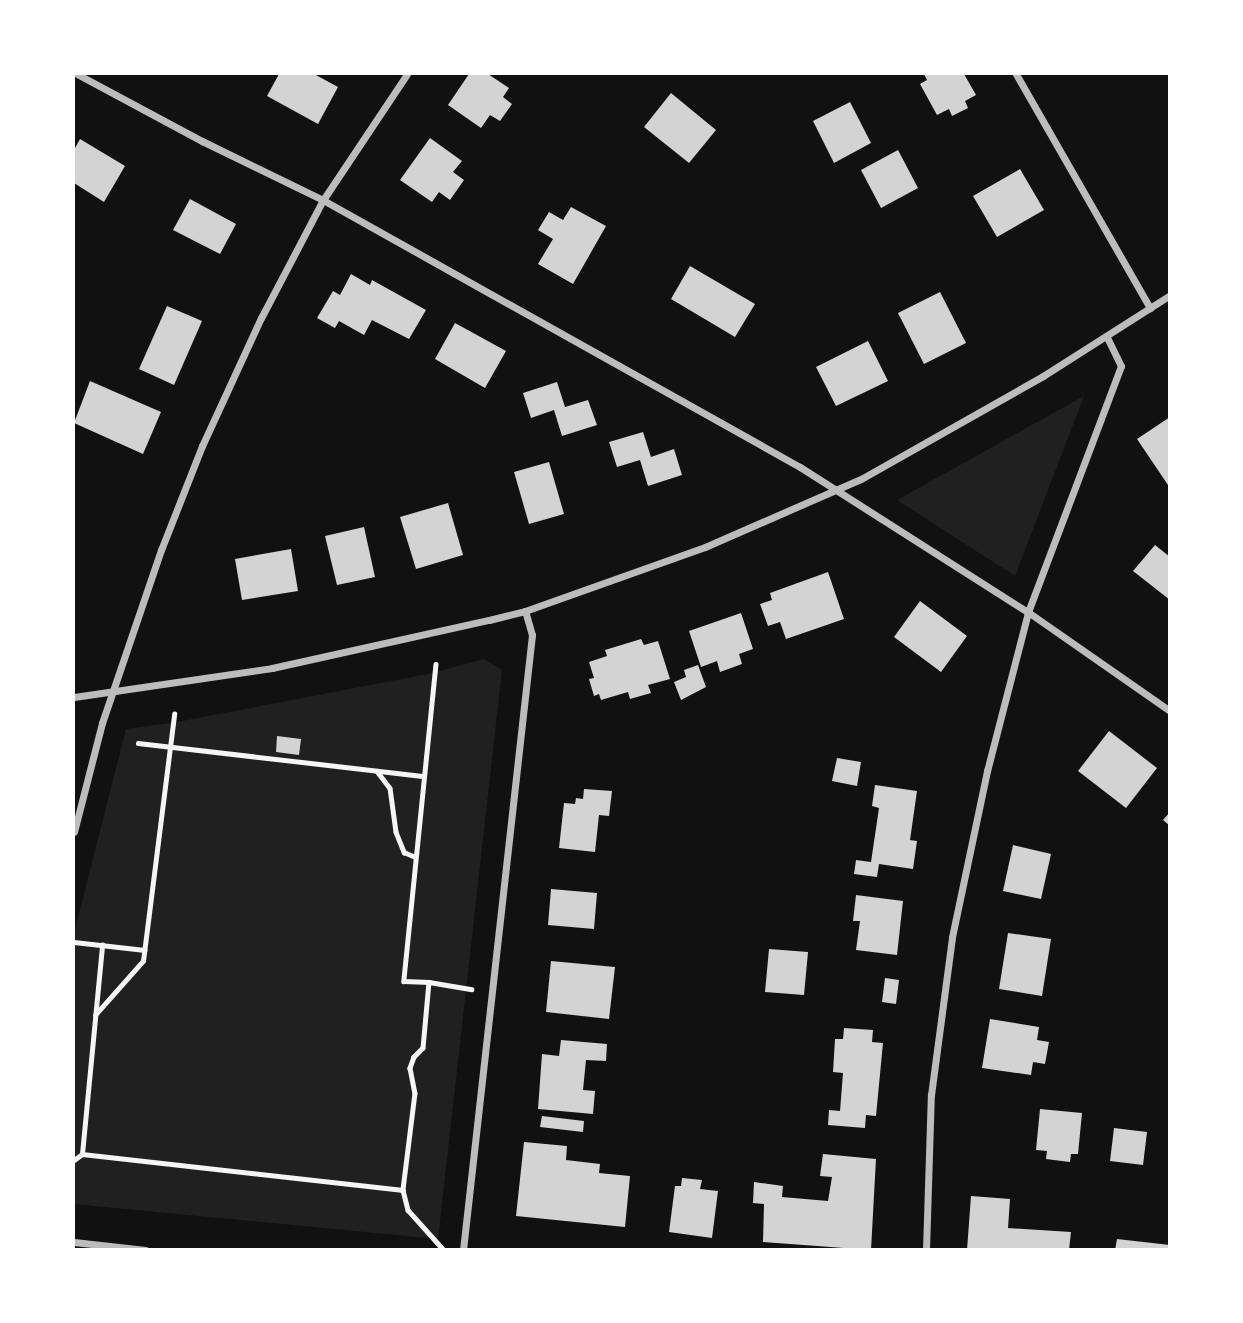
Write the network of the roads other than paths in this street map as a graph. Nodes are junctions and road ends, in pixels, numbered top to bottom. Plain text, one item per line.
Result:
1 (76, 74) edge
2 (407, 74) edge
3 (1016, 74) edge
4 (323, 200) junction
5 (1170, 295) edge
6 (1150, 308) junction
7 (1107, 337) junction
8 (837, 490) junction
9 (526, 611) junction
10 (1028, 611) junction
11 (113, 692) junction
12 (74, 697) edge
13 (1170, 711) edge
14 (74, 832) edge
15 (74, 1242) edge
16 (146, 1250) edge
17 (463, 1250) edge
18 (926, 1250) edge

1 - 4 street
2 - 4 street
3 - 6 street
4 - 8 street
4 - 11 street
5 - 6 street
6 - 7 street
7 - 8 street
7 - 10 street
8 - 9 street
8 - 10 street
9 - 11 street
9 - 17 street
10 - 13 street
10 - 18 street
11 - 12 street
11 - 14 street
15 - 16 street

